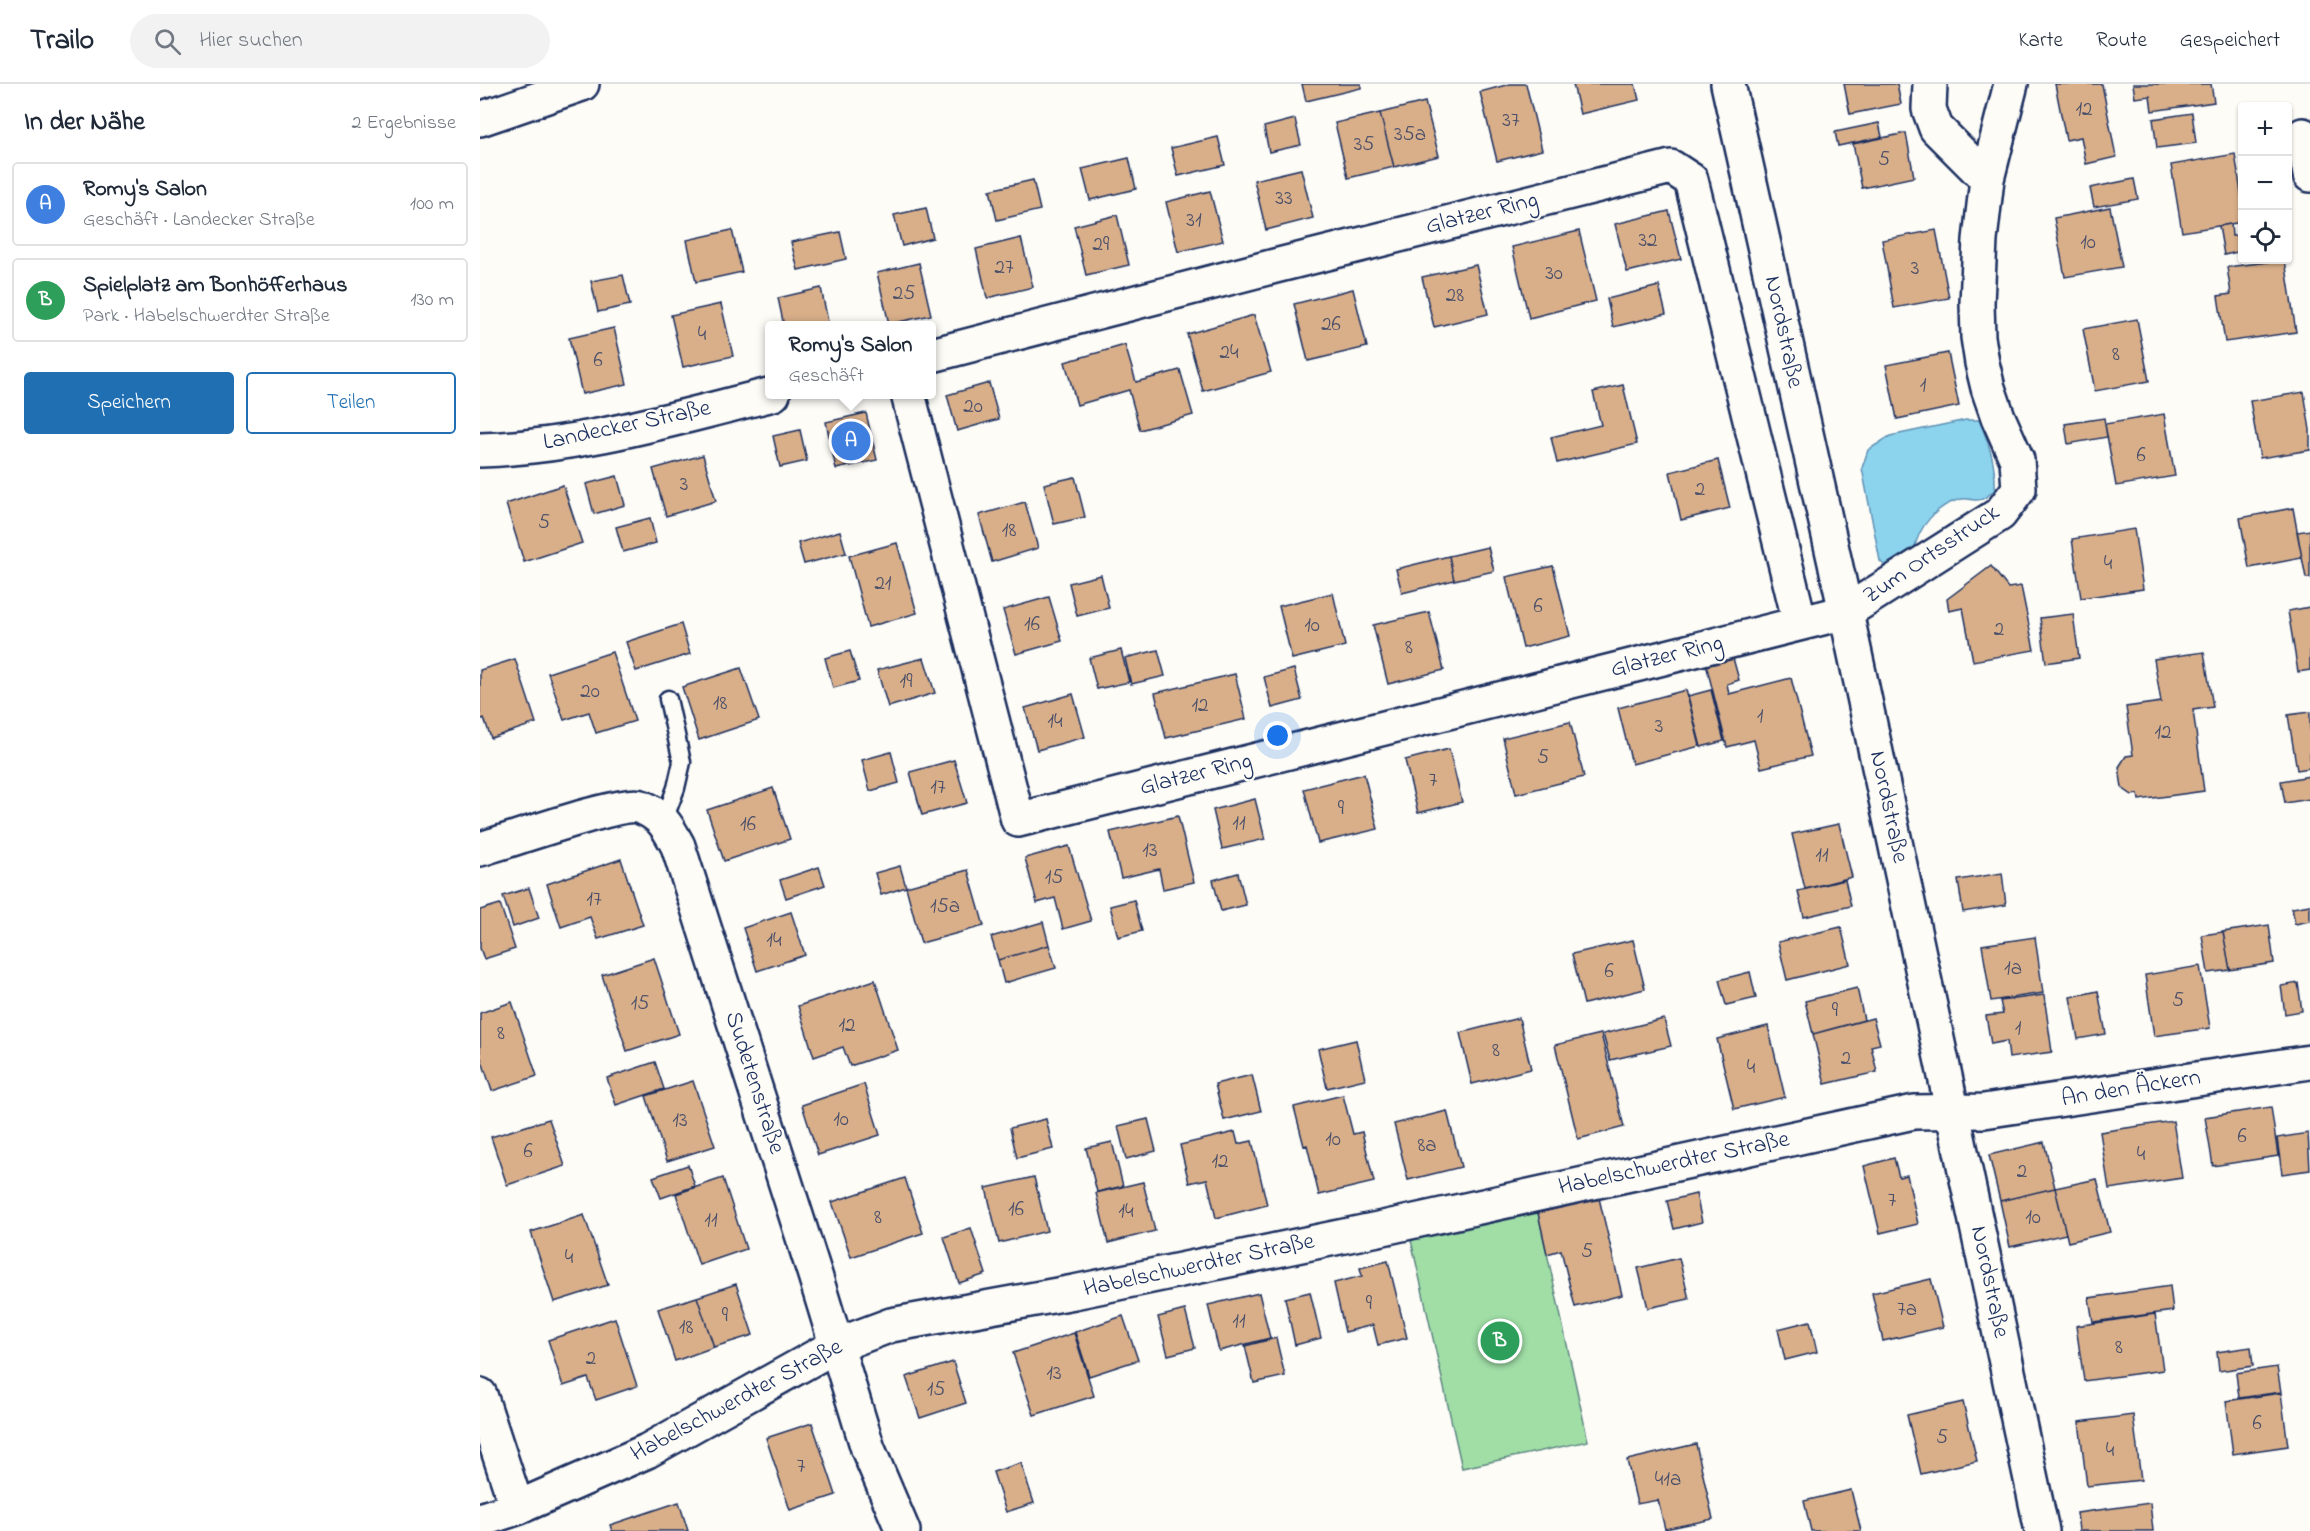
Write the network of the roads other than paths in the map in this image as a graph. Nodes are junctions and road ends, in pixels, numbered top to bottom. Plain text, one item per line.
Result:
1 (582, 84) edge
2 (1728, 84) edge
3 (1930, 84) edge
4 (2011, 84) edge
5 (480, 119) edge
6 (2303, 135) dead end
7 (2310, 176) edge
8 (1988, 179) junction
9 (936, 354) edge
10 (765, 396) edge
11 (909, 399) edge
12 (480, 450) edge
13 (1846, 612) junction
14 (1800, 623) junction
15 (668, 699) dead end
16 (664, 820) junction
17 (480, 849) edge
18 (2310, 1062) edge
19 (1952, 1111) junction
20 (835, 1346) junction
21 (480, 1395) edge
22 (517, 1508) junction
23 (480, 1520) edge
24 (903, 1531) edge
25 (2042, 1531) edge

1 - 5 street
2 - 13 street, Nordstraße
3 - 8 street
4 - 8 street, Zum Ortsstruck
6 - 7 street
8 - 13 street, Zum Ortsstruck
9 - 14 street, Glatzer Ring
10 - 12 street, Landecker Straße
11 - 14 street, Glatzer Ring
13 - 14 street, Glatzer Ring
13 - 19 street, Nordstraße
15 - 16 lane
16 - 17 street
16 - 20 street, Sudetenstraße
18 - 19 street, An den Äckern
19 - 20 street, Habelschwerdter Straße
19 - 25 street, Nordstraße
20 - 22 street, Habelschwerdter Straße
20 - 24 street, Sudetenstraße
21 - 22 street
22 - 23 street, Habelschwerdter Straße

